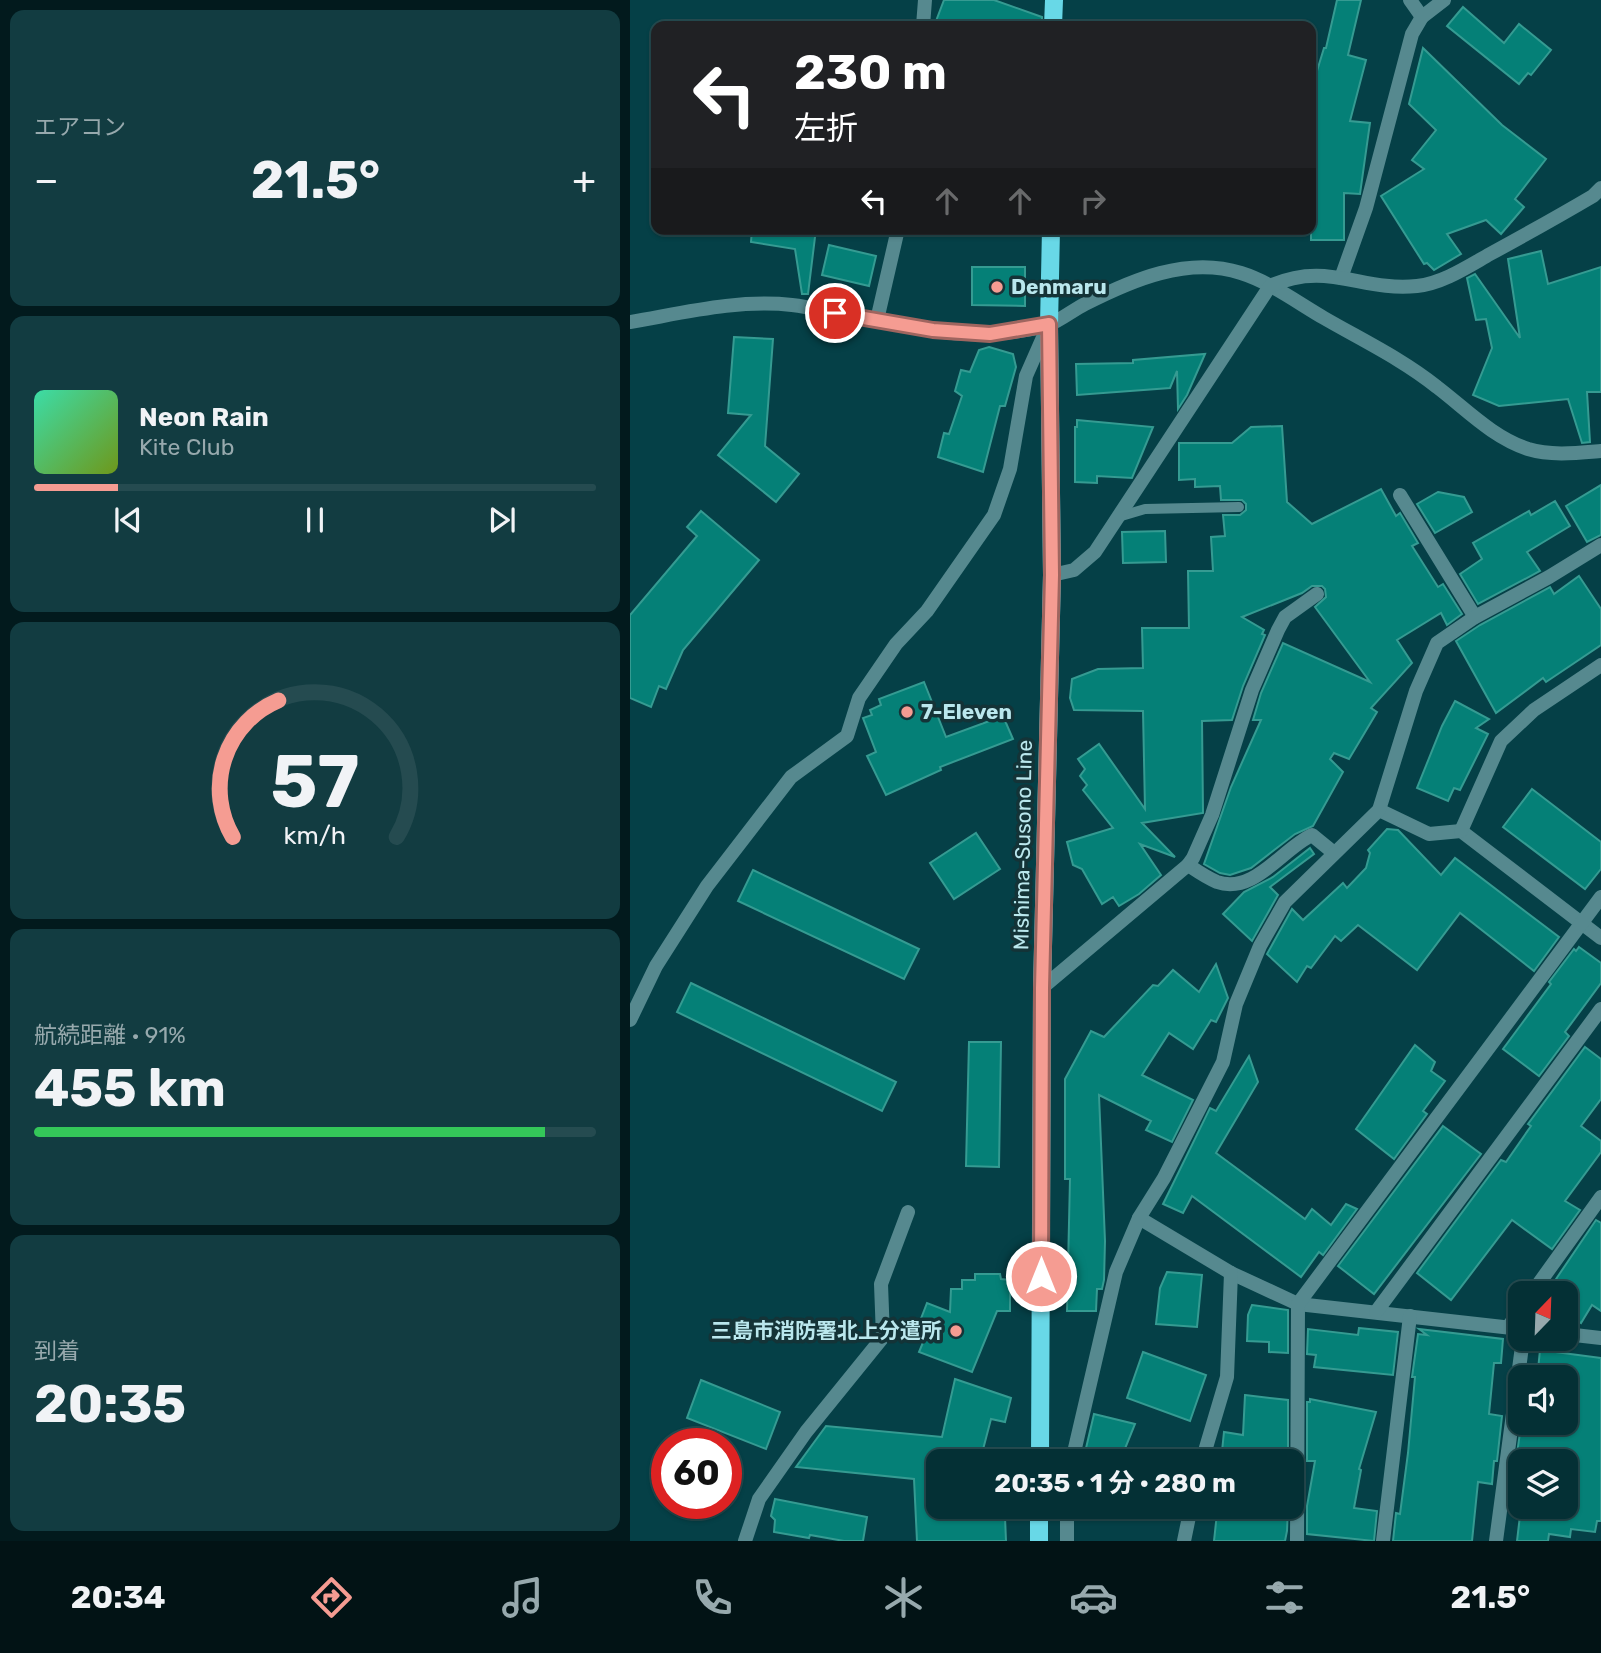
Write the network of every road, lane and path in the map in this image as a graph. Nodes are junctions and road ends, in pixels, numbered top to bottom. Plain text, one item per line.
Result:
1 (925, 0) edge
2 (1054, 0) edge
3 (1410, 0) edge
4 (1444, 0) edge
5 (1422, 17) junction
6 (923, 21) edge
7 (1054, 21) edge
8 (1601, 188) edge
9 (897, 235) edge
10 (1051, 235) edge
11 (1342, 278) junction
12 (1270, 286) junction
13 (877, 320) junction
14 (630, 322) edge
15 (1049, 324) junction
16 (1601, 451) edge
17 (1400, 495) dead end
18 (1239, 507) dead end
19 (1118, 517) junction
20 (1601, 545) edge
21 (1052, 575) junction
22 (1317, 594) dead end
23 (1475, 617) junction
24 (1601, 665) edge
25 (1379, 810) junction
26 (1461, 831) junction
27 (1334, 853) junction
28 (1188, 866) junction
29 (1601, 897) edge
30 (1581, 924) junction
31 (1601, 938) edge
32 (1042, 988) junction
33 (1601, 1009) edge
34 (630, 1020) edge
35 (1601, 1197) edge
36 (908, 1212) dead end
37 (1139, 1218) junction
38 (1231, 1273) junction
39 (1541, 1281) edge
40 (1298, 1304) junction
41 (1376, 1312) junction
42 (1410, 1316) junction
43 (1508, 1327) edge
44 (1578, 1335) edge
45 (1601, 1338) edge
46 (1521, 1351) edge
47 (1040, 1449) edge
48 (1075, 1449) edge
49 (1206, 1449) edge
50 (1039, 1519) edge
51 (1067, 1519) edge
52 (1189, 1519) edge
53 (745, 1541) edge
54 (1039, 1541) edge
55 (1067, 1541) edge
56 (1184, 1541) edge
57 (1297, 1541) edge
58 (1382, 1541) edge
59 (1496, 1541) edge

1 - 6 street
2 - 7 main road
3 - 5 street
4 - 5 street
5 - 11 street
8 - 11 street
9 - 13 street
10 - 15 main road, Mishima-Susono Line
11 - 12 street
12 - 15 street
12 - 16 street
12 - 19 street
13 - 14 street
13 - 15 street
15 - 21 main road, Mishima-Susono Line
15 - 34 street
17 - 23 street
18 - 19 lane
19 - 21 street
20 - 23 street
21 - 32 main road, Mishima-Susono Line
22 - 28 street
23 - 25 street
24 - 26 street
25 - 26 street
25 - 27 street
26 - 30 street
27 - 28 street
27 - 37 street
28 - 32 street
29 - 30 street
30 - 31 street
30 - 40 street
32 - 47 main road, Mishima-Susono Line
33 - 41 street
35 - 39 street
36 - 53 street
37 - 38 street
37 - 48 street
38 - 40 street
38 - 49 street
40 - 41 street
40 - 57 street
41 - 42 street
42 - 43 street
42 - 58 street
44 - 45 street
46 - 59 street
50 - 54 main road
51 - 55 street
52 - 56 street

